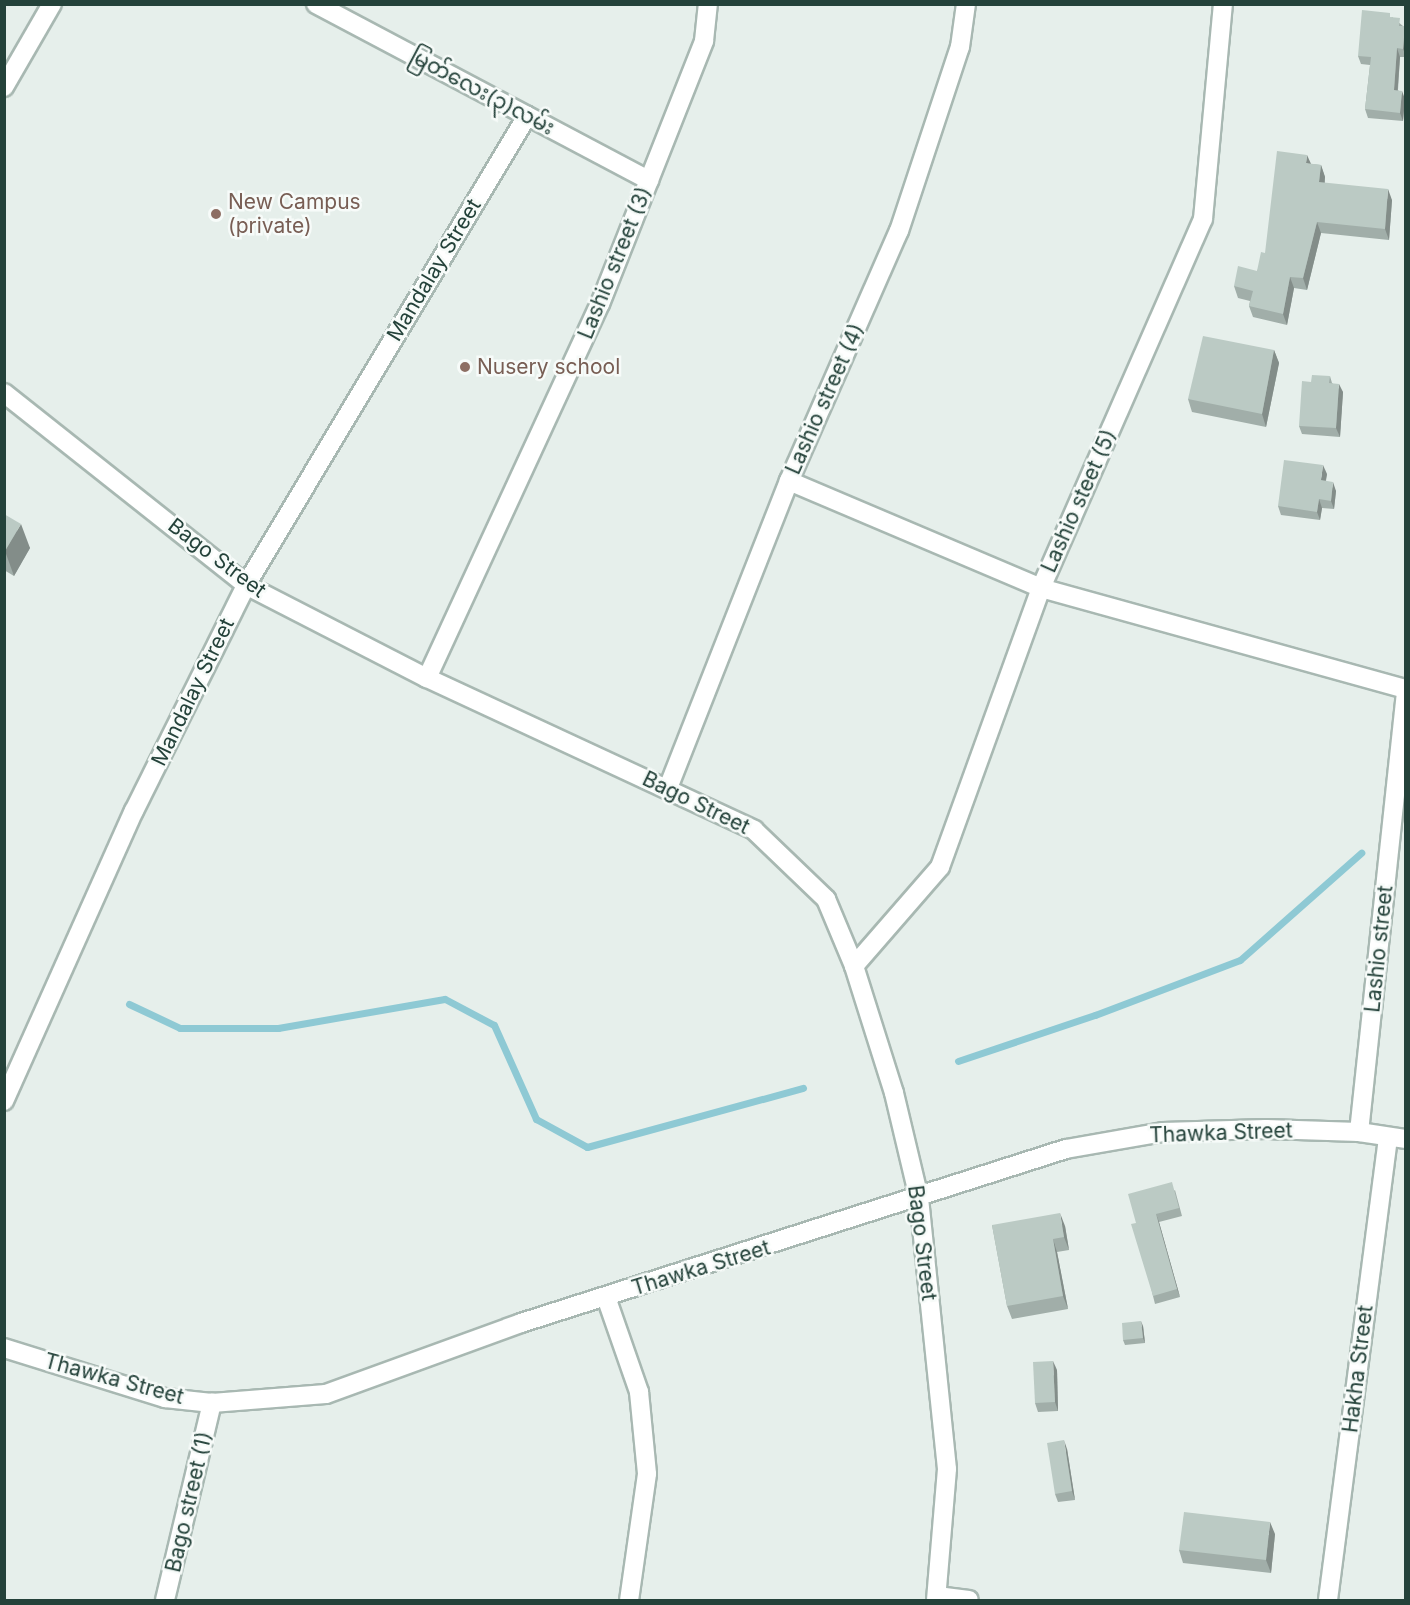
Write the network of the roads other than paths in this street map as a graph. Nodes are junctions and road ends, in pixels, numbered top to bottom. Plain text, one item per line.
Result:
1 (52, 4) edge
2 (316, 4) edge
3 (708, 4) edge
4 (966, 4) edge
5 (1223, 4) edge
6 (6, 81) edge
7 (527, 116) junction
8 (649, 180) junction
9 (4, 393) edge
10 (789, 481) junction
11 (246, 585) junction
12 (1041, 588) junction
13 (427, 678) junction
14 (1406, 689) edge
15 (1406, 694) edge
16 (668, 788) junction
17 (854, 966) junction
18 (4, 1101) edge
19 (1359, 1132) junction
20 (1397, 1139) edge
21 (919, 1198) junction
22 (606, 1297) junction
23 (4, 1348) edge
24 (212, 1403) junction
25 (936, 1598) edge
26 (165, 1600) edge
27 (629, 1600) edge
28 (969, 1600) edge
29 (1328, 1600) edge

1 - 6 street
2 - 7 street, မြတ်လေး(၃)လမ်း
3 - 8 street, Lashio street (3)
4 - 10 street, Lashio street (4)
5 - 12 street, Lashio steet (5)
7 - 8 street, မြတ်လေး(၃)လမ်း
7 - 11 street, Mandalay Street
8 - 13 street, Lashio street (3)
9 - 11 street, Bago Street
10 - 12 street
10 - 16 street, Lashio street (4)
11 - 13 street, Bago Street
11 - 18 street, Mandalay Street
12 - 14 street
12 - 17 street, Lashio steet (5)
13 - 16 street, Bago Street
15 - 19 street, Lashio street
16 - 17 street, Bago Street
17 - 21 street, Bago Street
19 - 20 street, Thawka Street
19 - 21 street, Thawka Street
20 - 29 street, Hakha Street
21 - 22 street, Thawka Street
21 - 25 street, Bago Street
22 - 24 street, Thawka Street
22 - 27 street
23 - 24 street, Thawka Street
24 - 26 street, Bago street (1)
25 - 28 street

